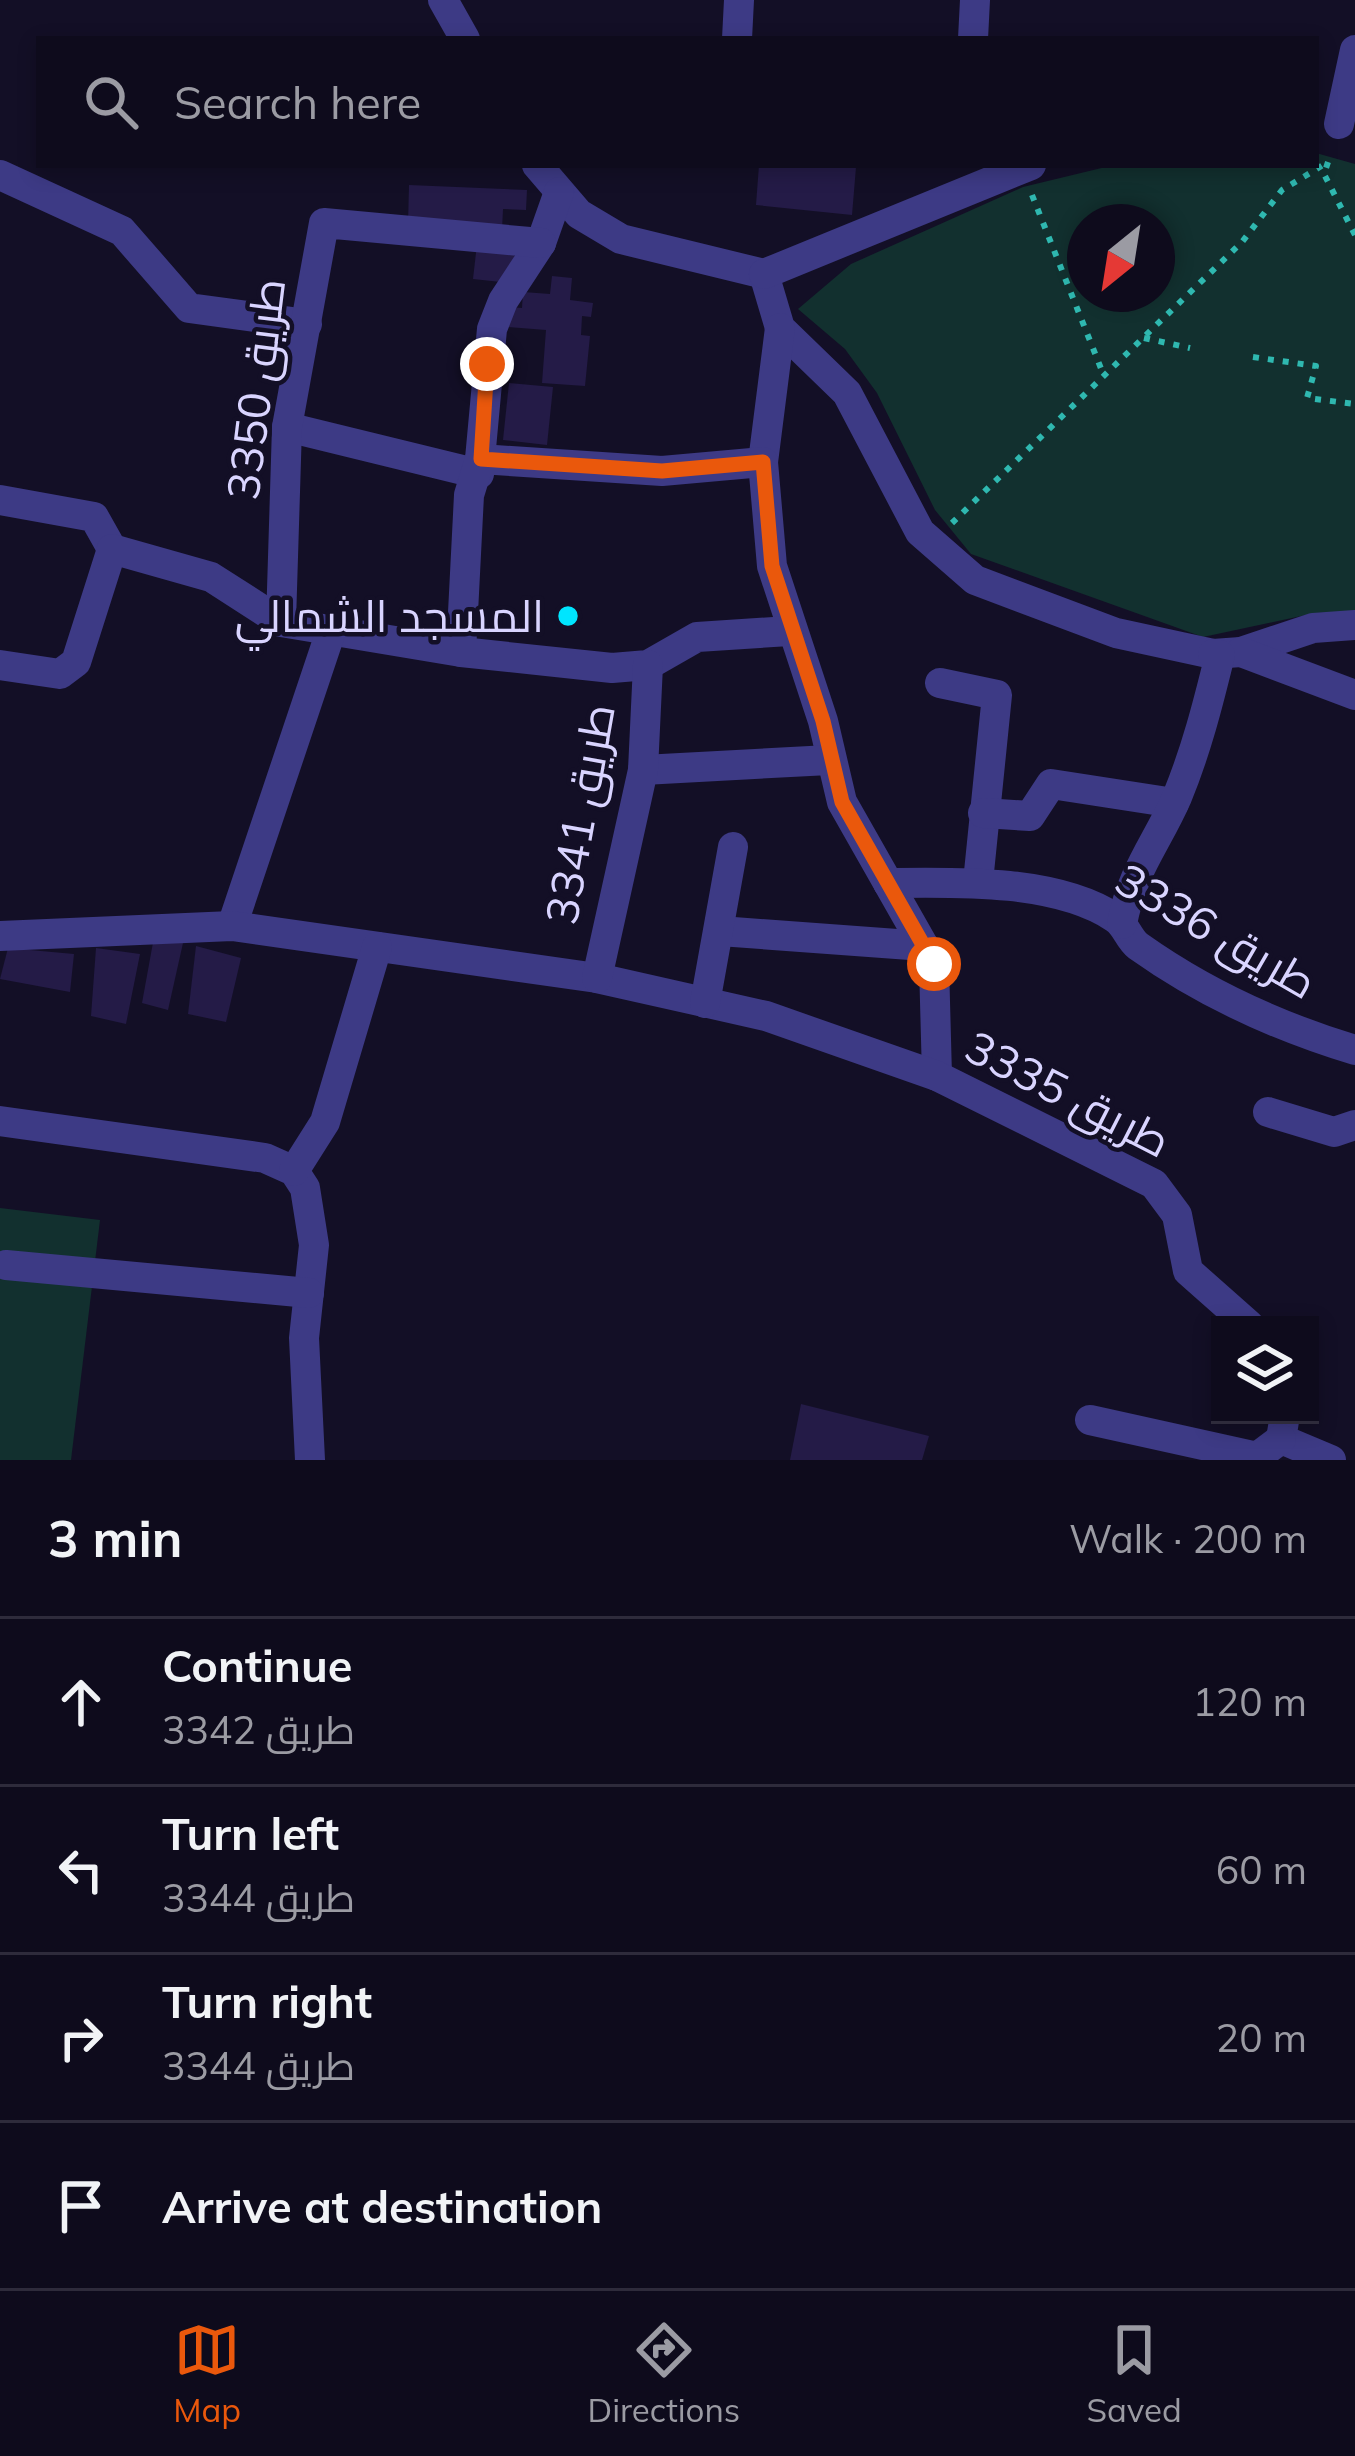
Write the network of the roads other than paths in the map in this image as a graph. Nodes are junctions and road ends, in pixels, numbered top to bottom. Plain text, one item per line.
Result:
1 (442, 0) edge
2 (739, 0) edge
3 (975, 0) edge
4 (462, 36) edge
5 (737, 36) edge
6 (973, 36) edge
7 (1355, 50) edge
8 (1337, 125) edge
9 (539, 168) edge
10 (1021, 168) edge
11 (0, 175) edge
12 (559, 192) junction
13 (541, 243) junction
14 (764, 274) junction
15 (308, 324) junction
16 (780, 328) junction
17 (287, 427) junction
18 (763, 462) junction
19 (480, 466) junction
20 (0, 500) edge
21 (112, 549) junction
22 (281, 622) junction
23 (1355, 625) edge
24 (331, 631) junction
25 (789, 631) junction
26 (461, 652) junction
27 (1227, 653) junction
28 (648, 664) junction
29 (0, 665) edge
30 (940, 683) dead end
31 (1355, 695) edge
32 (829, 760) junction
33 (643, 770) junction
34 (1174, 803) junction
35 (983, 813) junction
36 (733, 847) dead end
37 (978, 882) junction
38 (888, 883) junction
39 (1122, 924) junction
40 (232, 926) junction
41 (720, 931) junction
42 (0, 936) edge
43 (924, 946) junction
44 (377, 947) junction
45 (596, 978) junction
46 (705, 1004) junction
47 (1355, 1050) edge
48 (937, 1076) junction
49 (1268, 1112) dead end
50 (0, 1121) edge
51 (1355, 1125) edge
52 (294, 1171) junction
53 (6, 1265) dead end
54 (309, 1293) junction
55 (1240, 1316) edge
56 (1090, 1420) dead end
57 (1283, 1427) edge
58 (310, 1460) edge
59 (1331, 1460) edge

1 - 4 street
2 - 5 street
3 - 6 street
7 - 8 street
9 - 12 street
10 - 14 street
11 - 15 street
12 - 13 street
12 - 14 street
13 - 15 street, طريق 3350
13 - 19 street
14 - 16 street
15 - 17 street, طريق 3350
16 - 18 street
16 - 27 street
17 - 19 street
17 - 22 street, طريق 3350
18 - 19 street
18 - 25 street
19 - 26 street
20 - 21 street
21 - 22 street
21 - 29 street
22 - 24 street
23 - 27 street
24 - 26 street
24 - 40 street
25 - 28 street
25 - 32 street
26 - 28 street
27 - 31 street
27 - 34 street
28 - 33 street, طريق 3341
30 - 35 street
32 - 33 street
32 - 38 street
33 - 45 street, طريق 3341
34 - 35 street
34 - 39 street
35 - 37 street
36 - 41 street
37 - 38 street, طريق 3336
37 - 39 street, طريق 3336
38 - 43 street
39 - 47 street, طريق 3336
40 - 42 street, طريق 3335
40 - 44 street, طريق 3335
41 - 43 street
41 - 46 street
43 - 48 street
44 - 45 street, طريق 3335
44 - 52 street
45 - 46 street, طريق 3335
46 - 48 street, طريق 3335
48 - 55 street, طريق 3335
49 - 51 street
50 - 52 street
52 - 54 street
53 - 54 street
54 - 58 street
56 - 57 street
57 - 59 street

